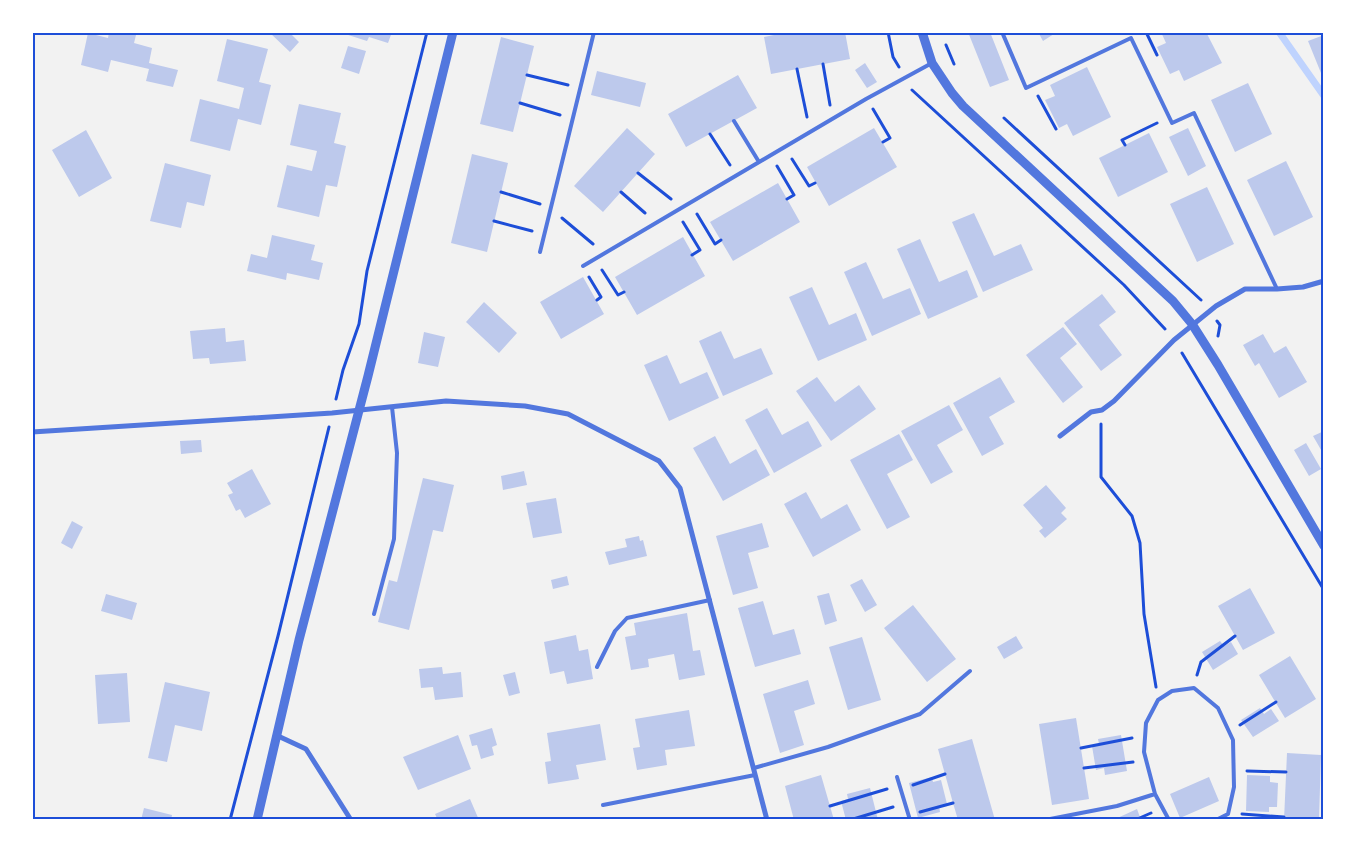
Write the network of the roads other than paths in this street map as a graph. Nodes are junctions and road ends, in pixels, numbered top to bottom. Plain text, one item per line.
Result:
1 (453, 32) edge
2 (594, 32) edge
3 (922, 32) edge
4 (1002, 32) edge
5 (932, 62) junction
6 (734, 120) dead end
7 (759, 162) junction
8 (540, 252) dead end
9 (582, 266) road end
10 (1324, 281) edge
11 (1277, 289) junction
12 (1192, 324) junction
13 (392, 407) junction
14 (359, 411) junction
15 (32, 432) edge
16 (1060, 436) dead end
17 (1324, 546) edge
18 (710, 600) junction
19 (374, 614) dead end
20 (597, 667) dead end
21 (970, 671) dead end
22 (278, 736) junction
23 (754, 768) junction
24 (755, 775) junction
25 (897, 777) dead end
26 (1155, 794) junction
27 (603, 805) dead end
28 (909, 818) edge
29 (257, 820) edge
30 (351, 820) edge
31 (767, 820) edge
32 (1045, 820) edge
33 (1168, 820) edge
34 (1216, 820) edge

1 - 14 street
2 - 8 lane
3 - 5 street
4 - 11 lane
5 - 7 lane
5 - 12 street
6 - 7 lane
7 - 9 lane
10 - 11 street
11 - 12 street
12 - 16 street
12 - 17 street
13 - 14 street
13 - 18 street
13 - 19 lane
14 - 15 street
14 - 22 street
18 - 20 lane
18 - 23 street
21 - 23 lane
22 - 29 street
22 - 30 street
23 - 24 street
24 - 27 lane
24 - 31 street
25 - 28 lane
26 - 32 lane
26 - 33 lane
26 - 34 lane

